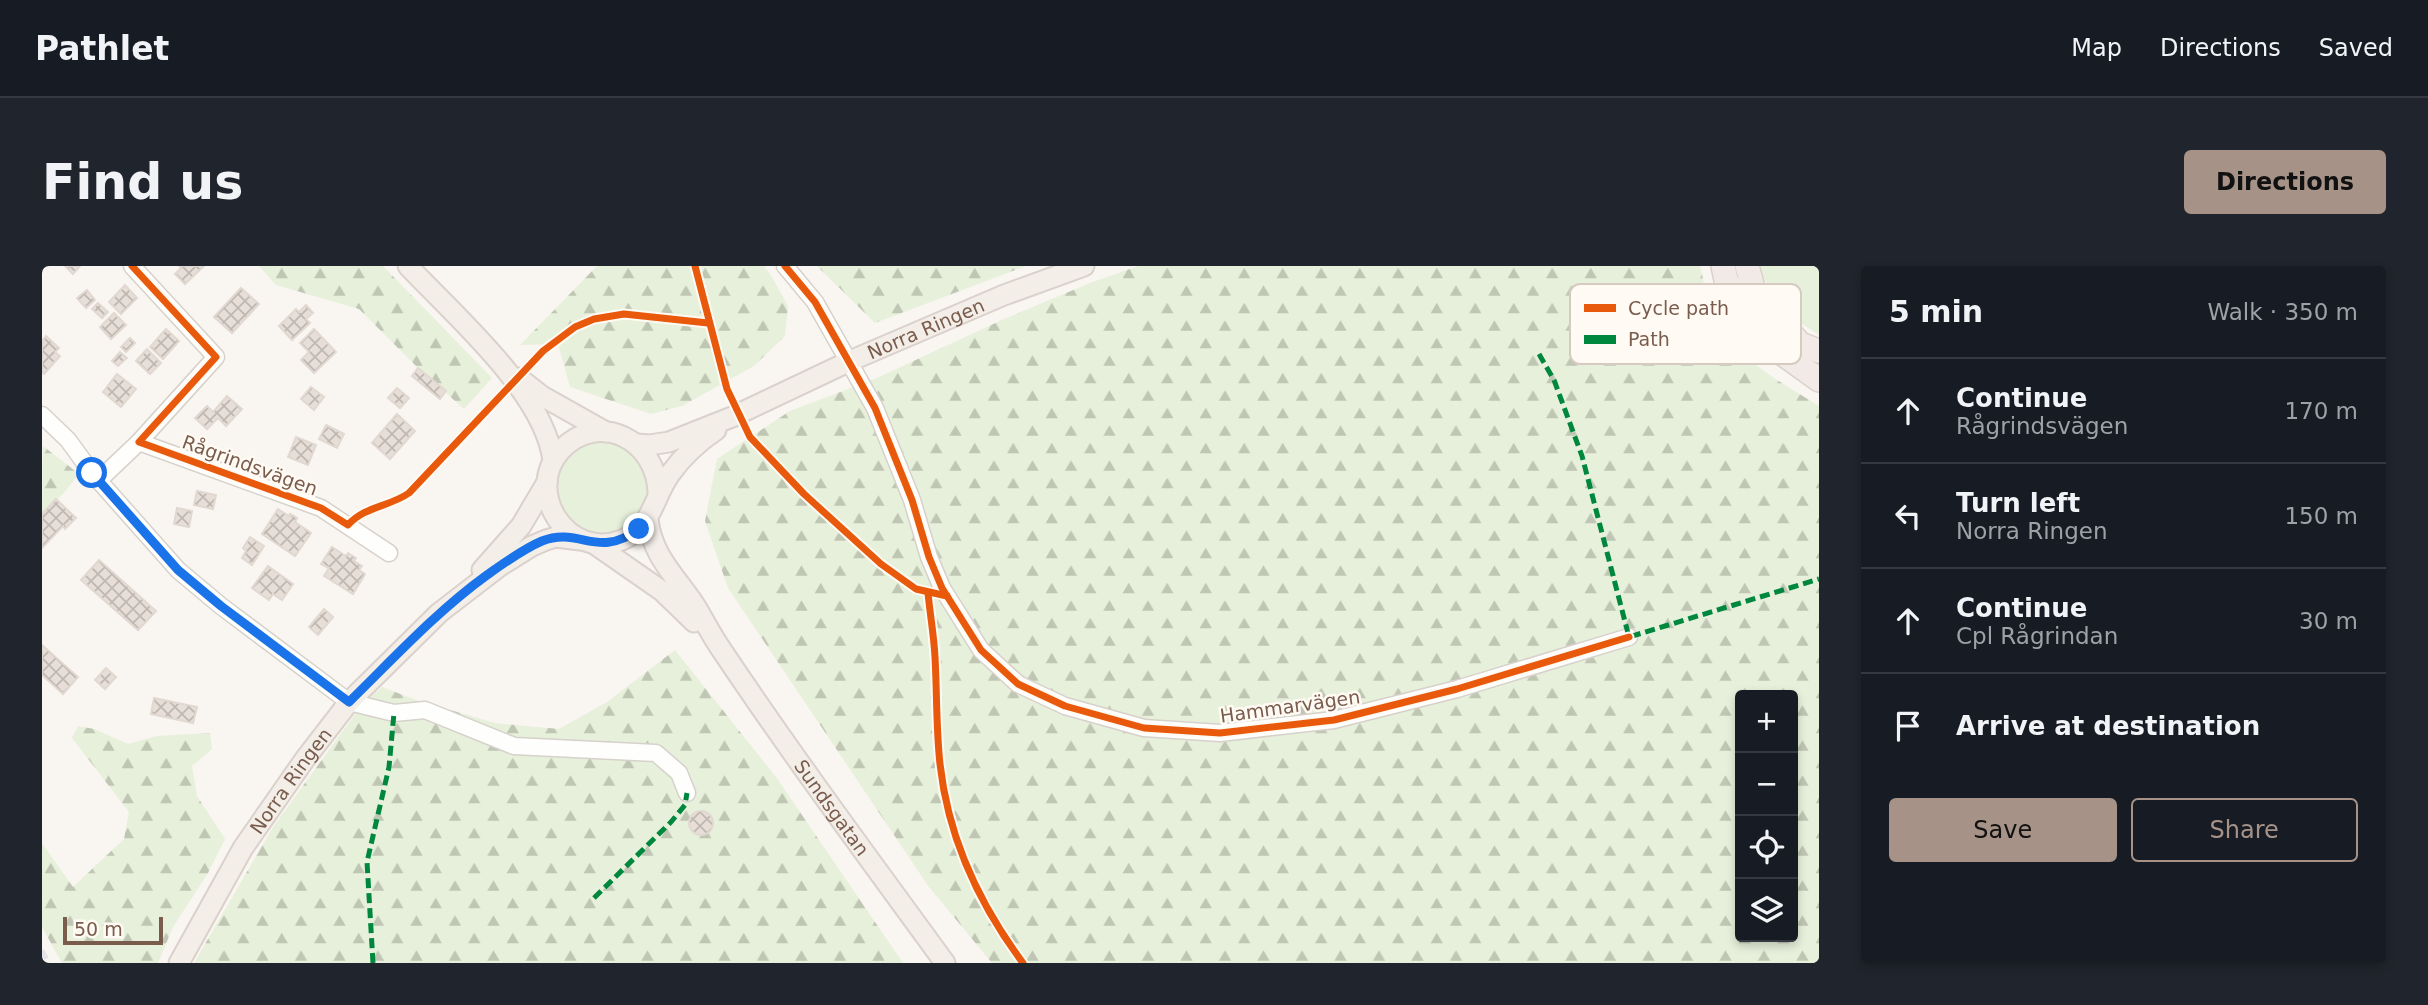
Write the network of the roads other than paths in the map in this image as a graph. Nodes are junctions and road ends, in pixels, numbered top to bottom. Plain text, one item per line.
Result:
1 (132, 266) edge
2 (408, 266) edge
3 (785, 266) edge
4 (1084, 266) edge
5 (1723, 266) edge
6 (1747, 266) edge
7 (1728, 284) edge
8 (1752, 284) edge
9 (1801, 344) edge
10 (1819, 351) edge
11 (497, 360) junction
12 (850, 361) junction
13 (1797, 364) edge
14 (1819, 380) edge
15 (42, 415) edge
16 (732, 416) junction
17 (607, 432) junction
18 (139, 442) junction
19 (637, 444) junction
20 (553, 461) junction
21 (98, 481) junction
22 (547, 482) junction
23 (658, 493) junction
24 (648, 520) junction
25 (587, 541) junction
26 (390, 552) dead end
27 (461, 594) junction
28 (1629, 637) dead end
29 (721, 650) junction
30 (349, 702) junction
31 (687, 793) dead end
32 (180, 963) edge
33 (945, 963) edge

1 - 18 street
2 - 11 main road
3 - 12 street, Hammarvägen
4 - 12 main road, Norra Ringen
5 - 7 highway
6 - 8 highway
9 - 10 highway
11 - 17 main road
11 - 20 main road
12 - 16 main road, Norra Ringen
12 - 28 street, Hammarvägen
13 - 14 highway
15 - 21 street
16 - 19 main road, Norra Ringen
16 - 23 main road, Norra Ringen
17 - 19 main road
17 - 20 main road
18 - 21 street
18 - 26 street, Rågrindsvägen
19 - 23 main road
20 - 22 main road
21 - 30 street
22 - 25 main road
22 - 27 main road, Norra Ringen
23 - 24 main road
24 - 25 main road
24 - 29 main road, Sundsgatan
25 - 27 main road, Norra Ringen
25 - 29 main road, Sundsgatan
27 - 30 main road, Norra Ringen
29 - 33 main road, Sundsgatan
30 - 31 street
30 - 32 main road, Norra Ringen

